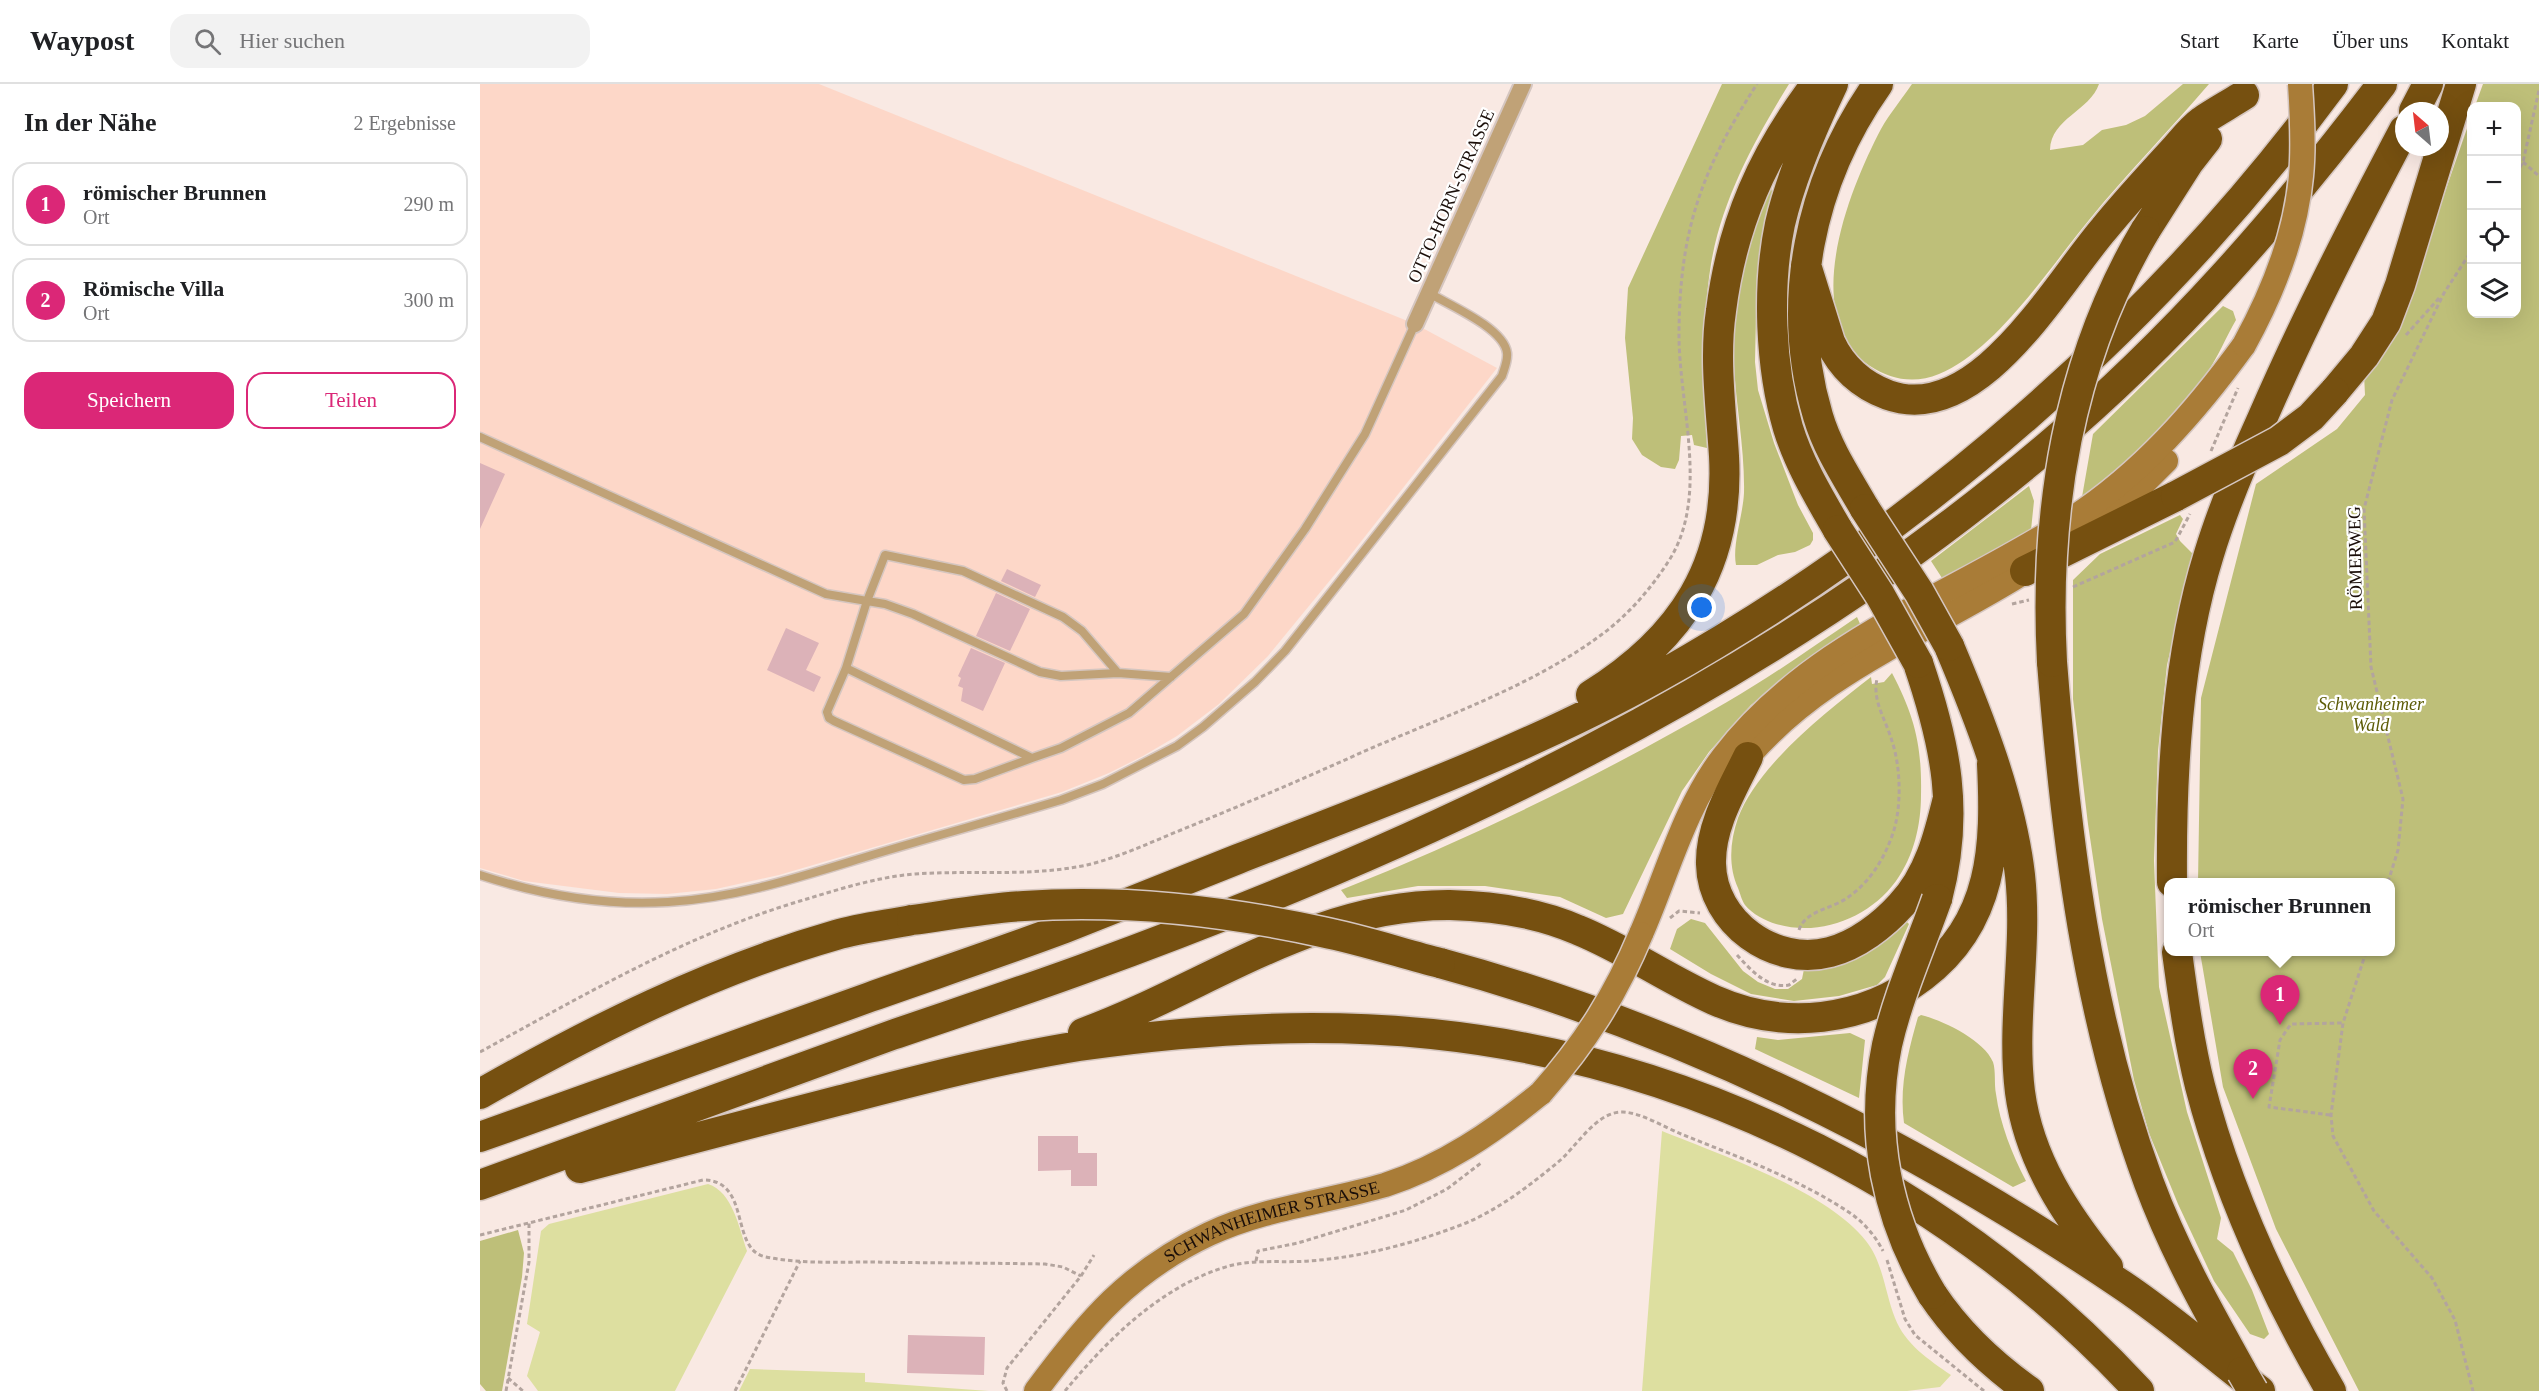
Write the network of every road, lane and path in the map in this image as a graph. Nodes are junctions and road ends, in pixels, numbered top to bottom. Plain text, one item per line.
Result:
1 (1522, 84) edge
2 (1816, 84) edge
3 (1833, 84) edge
4 (1878, 84) edge
5 (2300, 84) edge
6 (2333, 84) edge
7 (2382, 84) edge
8 (2428, 84) edge
9 (2461, 84) edge
10 (2249, 89) edge
11 (2539, 90) edge
12 (2419, 102) edge
13 (2395, 147) edge
14 (2523, 162) junction
15 (2521, 166) edge
16 (2539, 176) edge
17 (2467, 258) edge
18 (1806, 266) junction
19 (1429, 293) junction
20 (1415, 324) joint
21 (2244, 345) junction
22 (2243, 380) dead end
23 (480, 437) edge
24 (2206, 461) dead end
25 (2025, 572) junction
26 (867, 601) junction
27 (846, 668) junction
28 (1118, 673) junction
29 (1172, 676) junction
30 (1748, 757) junction
31 (1032, 758) junction
32 (1478, 763) junction
33 (1992, 764) junction
34 (1948, 798) junction
35 (480, 875) edge
36 (2172, 878) edge
37 (2389, 878) edge
38 (1661, 888) junction
39 (2178, 956) edge
40 (2364, 956) edge
41 (2343, 1023) junction
42 (1020, 1057) junction
43 (480, 1094) edge
44 (2331, 1115) junction
45 (480, 1137) edge
46 (480, 1185) edge
47 (480, 1190) edge
48 (529, 1223) junction
49 (480, 1235) edge
50 (1094, 1255) dead end
51 (800, 1260) junction
52 (1081, 1276) junction
53 (2123, 1286) junction
54 (507, 1378) junction
55 (1978, 1389) edge
56 (506, 1391) edge
57 (523, 1391) edge
58 (735, 1391) edge
59 (1007, 1391) edge
60 (1036, 1391) edge
61 (1065, 1391) edge
62 (1984, 1391) edge
63 (2029, 1391) edge
64 (2139, 1391) edge
65 (2253, 1391) edge
66 (2259, 1391) edge
67 (2331, 1391) edge
68 (2473, 1391) edge

1 - 19 street, OTTO-HORN-STRASSE
2 - 32 highway
3 - 34 highway, bridge
4 - 18 highway
5 - 21 street, bridge
6 - 32 highway
7 - 46 highway
8 - 12 highway
9 - 25 highway, bridge
10 - 18 highway
10 - 65 highway, bridge
11 - 14 path
13 - 36 highway
14 - 15 path
14 - 16 path
17 - 37 path, RÖMERWEG
18 - 33 highway, bridge
19 - 20 street, OTTO-HORN-STRASSE
19 - 35 lane
20 - 29 lane
21 - 25 street
21 - 38 street
22 - 24 path
23 - 26 lane
25 - 30 street
26 - 27 lane
26 - 28 lane
26 - 28 lane
27 - 31 lane
27 - 31 lane
28 - 29 lane
29 - 31 lane
30 - 34 highway
30 - 38 street
32 - 45 highway
33 - 42 highway
33 - 53 highway
34 - 63 highway, bridge
38 - 60 street, SCHWANHEIMER STRASSE, bridge
39 - 67 highway
40 - 41 path
41 - 44 path
41 - 44 path
42 - 47 highway
42 - 64 highway
43 - 53 highway, bridge
44 - 68 path
48 - 49 path
48 - 51 path
48 - 54 path
50 - 52 path
51 - 52 path
51 - 58 path
52 - 59 path
53 - 66 highway
54 - 56 path
54 - 57 path
55 - 61 path
55 - 62 path

